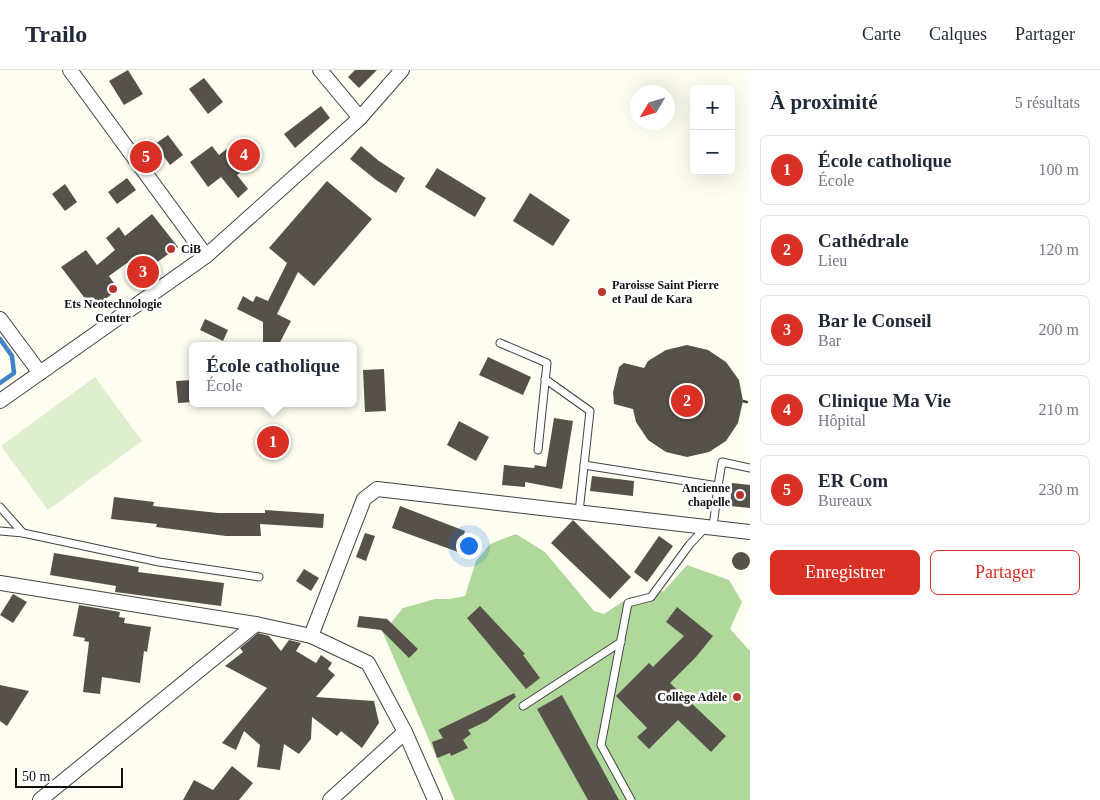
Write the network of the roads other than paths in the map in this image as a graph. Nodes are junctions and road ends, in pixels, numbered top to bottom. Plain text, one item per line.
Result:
1 (70, 70) edge
2 (320, 70) edge
3 (402, 70) edge
4 (360, 118) junction
5 (206, 256) junction
6 (0, 319) edge
7 (500, 343) dead end
8 (40, 373) junction
9 (545, 379) junction
10 (0, 401) edge
11 (538, 450) dead end
12 (584, 465) junction
13 (750, 468) edge
14 (718, 486) junction
15 (0, 506) edge
16 (579, 512) junction
17 (710, 527) junction
18 (0, 530) edge
19 (750, 532) edge
20 (23, 533) junction
21 (259, 577) dead end
22 (0, 583) edge
23 (256, 624) junction
24 (311, 636) junction
25 (621, 642) junction
26 (523, 706) dead end
27 (405, 732) junction
28 (40, 800) edge
29 (330, 800) edge
30 (435, 800) edge
31 (631, 800) edge

1 - 5 street
2 - 4 street
3 - 4 street
4 - 5 street
5 - 8 street
6 - 8 street
7 - 9 lane
8 - 10 street
9 - 11 lane
9 - 12 lane
12 - 14 lane
12 - 16 lane
13 - 14 lane
14 - 17 lane
15 - 20 lane
16 - 17 street
16 - 24 street
17 - 19 street
17 - 25 lane
18 - 20 lane
20 - 21 lane
22 - 23 street
23 - 24 street
23 - 28 street
24 - 27 street
25 - 26 lane
25 - 31 lane
27 - 29 street
27 - 30 street

